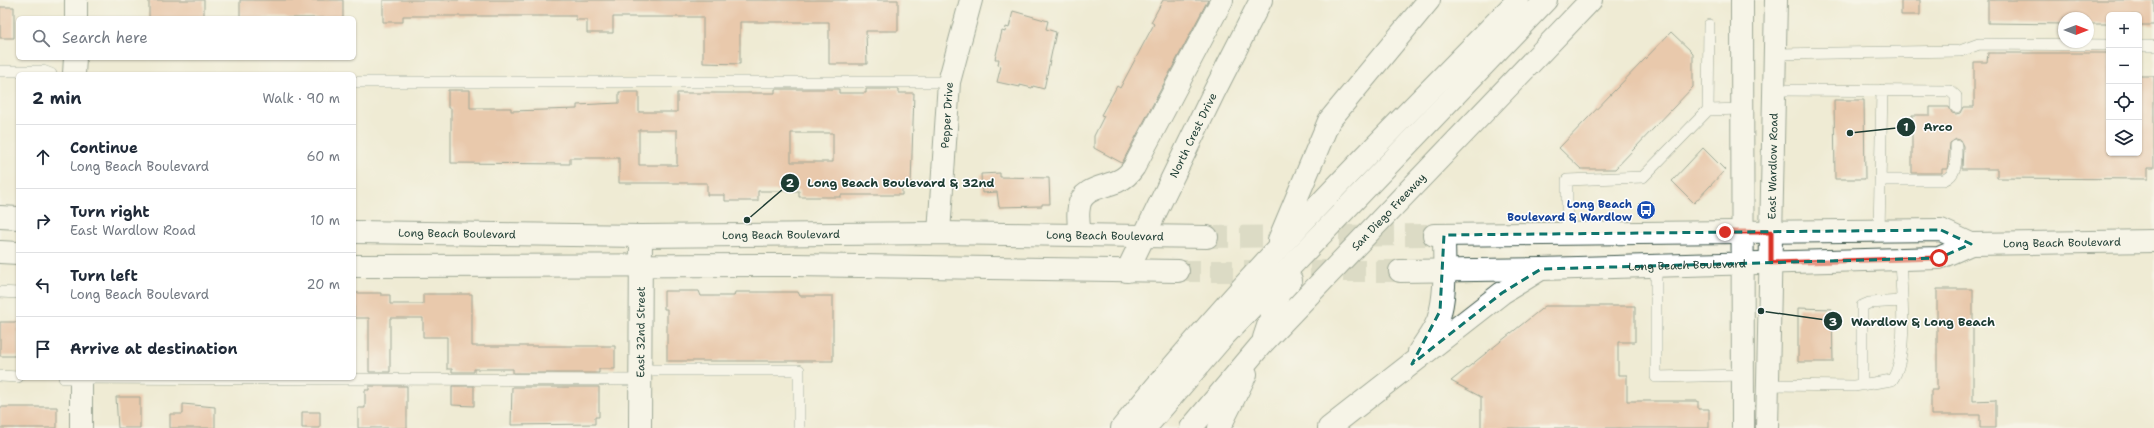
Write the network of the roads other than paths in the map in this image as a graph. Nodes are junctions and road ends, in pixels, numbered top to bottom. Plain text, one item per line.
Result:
1 (76, 0) edge
2 (971, 0) edge
3 (1222, 0) edge
4 (1261, 0) edge
5 (1429, 0) edge
6 (1518, 0) edge
7 (1546, 0) edge
8 (1563, 0) edge
9 (1591, 0) edge
10 (1742, 0) edge
11 (1776, 0) edge
12 (76, 16) edge
13 (1709, 25) dead end
14 (2106, 45) edge
15 (2142, 46) edge
16 (2154, 46) edge
17 (1776, 54) junction
18 (74, 60) edge
19 (0, 71) edge
20 (46, 72) edge
21 (74, 72) edge
22 (356, 82) edge
23 (949, 82) junction
24 (1775, 90) junction
25 (1882, 90) junction
26 (1956, 108) dead end
27 (1742, 109) junction
28 (1708, 110) junction
29 (1956, 146) dead end
30 (1880, 180) junction
31 (0, 217) edge
32 (16, 218) edge
33 (1742, 231) junction
34 (1879, 231) junction
35 (356, 232) edge
36 (1771, 232) junction
37 (939, 233) junction
38 (1567, 234) junction
39 (1080, 235) junction
40 (641, 236) junction
41 (1144, 237) junction
42 (1207, 237) tunnel mouth
43 (2154, 241) edge
44 (1970, 244) junction
45 (0, 252) edge
46 (16, 253) edge
47 (1273, 254) junction
48 (1900, 259) junction
49 (1771, 263) junction
50 (1743, 264) junction
51 (356, 266) edge
52 (640, 266) junction
53 (1656, 266) junction
54 (1541, 269) junction
55 (1127, 271) junction
56 (1178, 271) tunnel mouth
57 (1400, 271) tunnel mouth
58 (1444, 271) junction
59 (0, 292) edge
60 (16, 293) edge
61 (1901, 301) junction
62 (1261, 344) junction
63 (1412, 364) junction
64 (640, 375) junction
65 (1743, 375) junction
66 (0, 376) edge
67 (16, 377) edge
68 (356, 377) edge
69 (81, 380) edge
70 (1768, 385) junction
71 (1862, 385) junction
72 (81, 428) edge
73 (640, 428) edge
74 (799, 428) edge
75 (1122, 428) edge
76 (1145, 428) edge
77 (1190, 428) edge
78 (1219, 428) edge
79 (1329, 428) edge
80 (1743, 428) edge
81 (1767, 428) edge

1 - 12 main road
2 - 23 main road, Pepper Drive
3 - 39 main road
4 - 41 main road, North Crest Drive
5 - 47 main road
6 - 47 main road
7 - 76 main road
8 - 62 main road
9 - 62 main road, San Diego Freeway
10 - 27 main road
11 - 17 main road, East Wardlow Road
13 - 28 lane
14 - 17 lane
15 - 16 lane
17 - 24 main road, East Wardlow Road
18 - 21 main road
19 - 20 lane
22 - 23 lane
23 - 37 main road, Pepper Drive
24 - 25 lane
24 - 36 main road, East Wardlow Road
25 - 26 lane
25 - 30 lane
27 - 28 lane
27 - 33 main road
28 - 38 lane
29 - 30 lane
30 - 34 lane
31 - 32 main road
33 - 36 main road, Long Beach Boulevard
33 - 38 main road, Long Beach Boulevard
33 - 50 main road
34 - 36 main road, Long Beach Boulevard
34 - 44 main road, Long Beach Boulevard
35 - 40 main road, Long Beach Boulevard
36 - 49 main road, East Wardlow Road
37 - 39 main road, Long Beach Boulevard
37 - 40 main road, Long Beach Boulevard
38 - 58 main road, Long Beach Boulevard
39 - 41 main road, Long Beach Boulevard
40 - 52 main road, East 32nd Street
41 - 42 main road, Long Beach Boulevard
41 - 55 main road, North Crest Drive
43 - 44 main road, Long Beach Boulevard
44 - 48 main road, Long Beach Boulevard
45 - 46 main road
47 - 75 main road
48 - 49 main road, Long Beach Boulevard
48 - 61 lane
49 - 50 main road, Long Beach Boulevard
49 - 70 main road, East Wardlow Road
50 - 53 main road, Long Beach Boulevard
50 - 65 main road
51 - 52 main road
52 - 55 main road
52 - 64 main road, East 32nd Street
53 - 54 main road, Long Beach Boulevard
53 - 65 lane
54 - 58 main road, Long Beach Boulevard
54 - 63 main road
55 - 56 main road
57 - 58 main road, Long Beach Boulevard
58 - 63 main road
59 - 60 lane
61 - 71 lane
61 - 71 lane
62 - 77 main road, San Diego Freeway
62 - 78 main road
63 - 79 main road
64 - 68 lane
64 - 73 main road, East 32nd Street
64 - 74 lane
65 - 80 main road
66 - 67 lane
69 - 72 main road
70 - 71 lane
70 - 81 main road, East Wardlow Road

